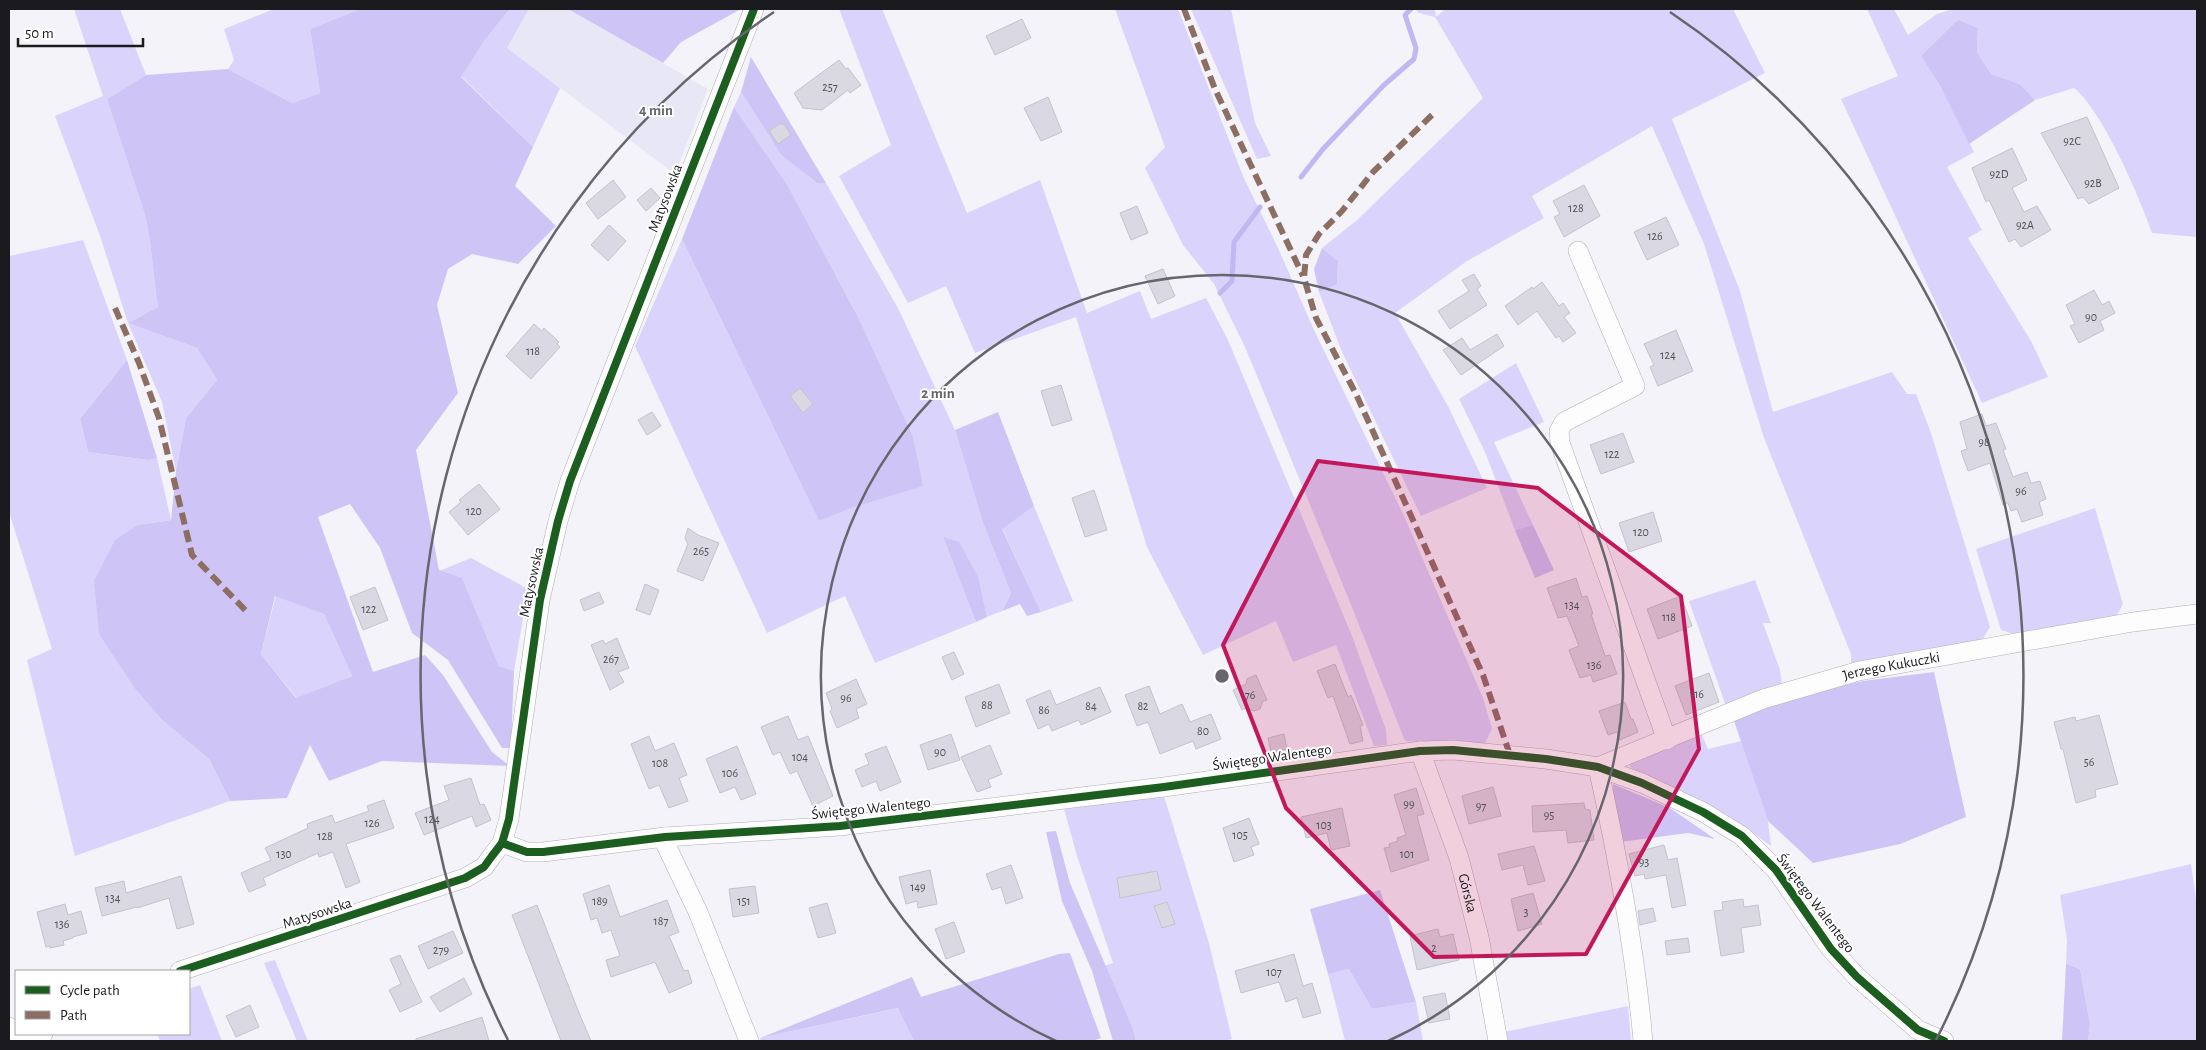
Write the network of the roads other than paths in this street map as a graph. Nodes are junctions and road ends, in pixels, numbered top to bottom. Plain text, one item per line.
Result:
1 (754, 9) edge
2 (1578, 251) dead end
3 (2197, 614) edge
4 (1667, 740) junction
5 (1420, 750) junction
6 (1598, 767) junction
7 (665, 837) junction
8 (502, 843) junction
9 (183, 970) edge
10 (1917, 1035) edge
11 (749, 1041) edge
12 (1498, 1041) edge
13 (1643, 1041) edge
14 (1944, 1041) edge

1 - 8 street, Matysowska
2 - 4 street
3 - 4 street, Jerzego Kukuczki
4 - 6 street, Jerzego Kukuczki
5 - 6 street, Świętego Walentego
5 - 7 street, Świętego Walentego
5 - 12 street, Górska
6 - 10 street, Świętego Walentego
6 - 13 street
7 - 8 street, Świętego Walentego
7 - 11 street
8 - 9 street, Matysowska
10 - 14 street, Świętego Walentego

